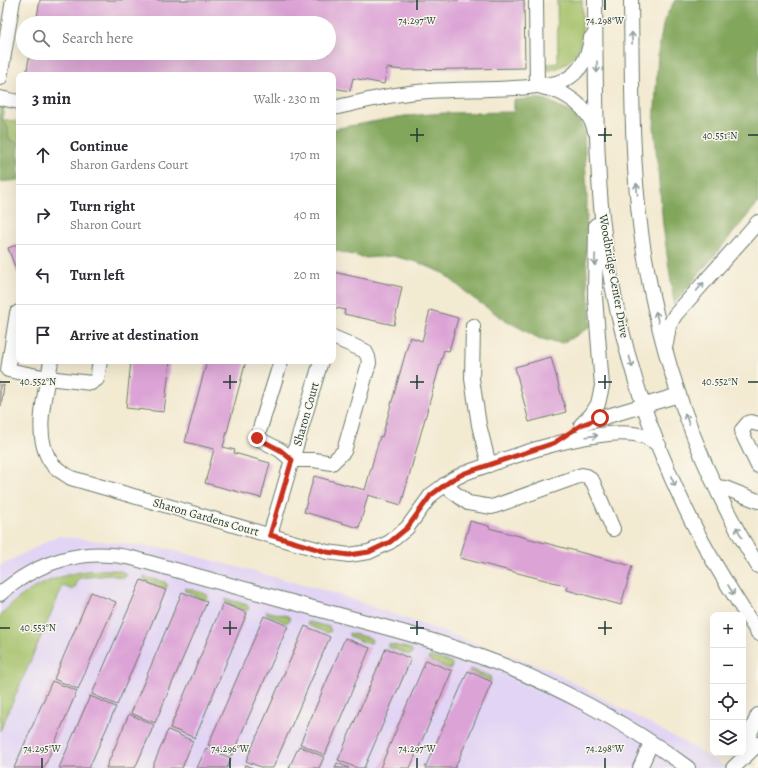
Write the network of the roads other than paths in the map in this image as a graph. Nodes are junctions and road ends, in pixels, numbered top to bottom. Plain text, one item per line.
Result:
1 (13, 0) edge
2 (536, 0) edge
3 (631, 0) edge
4 (595, 2) edge
5 (0, 78) edge
6 (537, 86) junction
7 (0, 98) edge
8 (16, 101) edge
9 (336, 107) edge
10 (598, 140) junction
11 (598, 165) junction
12 (758, 222) edge
13 (16, 319) edge
14 (473, 326) dead end
15 (336, 338) edge
16 (667, 356) junction
17 (50, 364) edge
18 (100, 364) edge
19 (280, 364) edge
20 (320, 364) edge
21 (48, 378) junction
22 (679, 395) junction
23 (644, 405) junction
24 (758, 424) edge
25 (581, 425) junction
26 (554, 443) junction
27 (658, 445) junction
28 (292, 460) junction
29 (489, 465) junction
30 (758, 466) edge
31 (444, 485) junction
32 (716, 487) junction
33 (758, 501) edge
34 (613, 530) dead end
35 (270, 535) junction
36 (758, 566) edge
37 (0, 594) edge
38 (758, 633) edge
39 (758, 715) edge
40 (651, 743) junction
41 (746, 743) edge
42 (758, 744) edge
43 (737, 762) edge
44 (640, 768) edge
45 (688, 768) edge

1 - 5 street
2 - 6 street
16 -> 3 street
4 - 6 street
4 -> 10 street, Woodbridge Center Drive
6 - 9 street
6 - 10 street
7 - 8 street
10 - 11 street, Woodbridge Center Drive
11 -> 23 street, Woodbridge Center Drive
11 -> 25 street
16 -> 12 street
13 - 21 street
14 - 29 street
15 - 28 street
16 - 22 street
17 - 21 street, Sharon Gardens Court
18 - 21 street
19 - 28 street
20 - 28 street, Sharon Court
21 - 35 street, Sharon Gardens Court
22 - 23 street
32 -> 22 street
23 - 25 street, Sharon Gardens Court
23 - 27 street, Woodbridge Center Drive
24 - 30 street
25 - 26 street, Sharon Gardens Court
26 -> 27 street, Sharon Gardens Court
26 - 29 street, Sharon Gardens Court
27 -> 38 street, Woodbridge Center Drive
28 - 35 street, Sharon Court
29 - 31 street, Sharon Gardens Court
31 - 34 street
31 - 35 street, Sharon Gardens Court
32 - 33 street
36 -> 32 street
37 - 40 street
39 - 41 street
40 - 44 street
40 - 45 street
42 - 43 street

